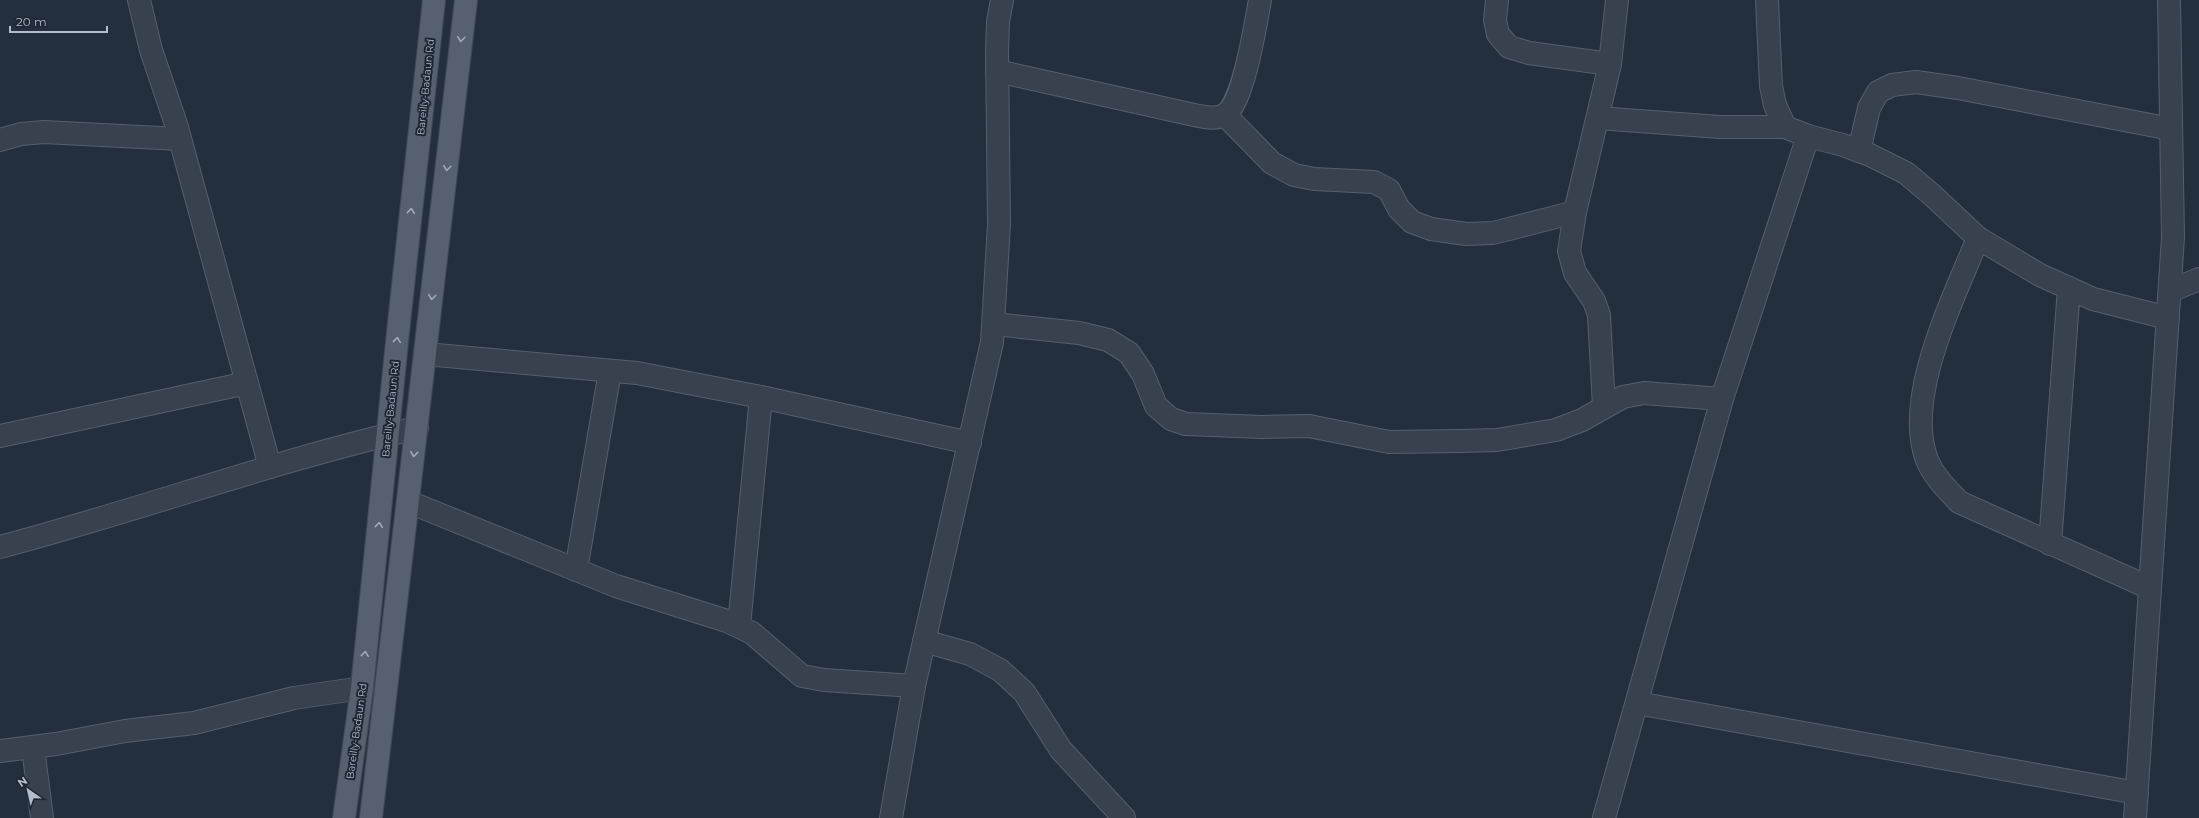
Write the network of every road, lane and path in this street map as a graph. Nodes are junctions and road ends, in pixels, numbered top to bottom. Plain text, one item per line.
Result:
1 (139, 0) edge
2 (434, 0) edge
3 (466, 0) edge
4 (1002, 0) edge
5 (1260, 0) edge
6 (1497, 0) edge
7 (1617, 0) edge
8 (1767, 0) edge
9 (2169, 0) edge
10 (1610, 64) junction
11 (997, 71) junction
12 (1225, 115) junction
13 (1598, 118) junction
14 (1785, 127) junction
15 (2172, 128) junction
16 (1808, 136) junction
17 (180, 139) junction
18 (0, 140) edge
19 (1859, 151) junction
20 (1575, 212) junction
21 (1978, 238) junction
22 (2199, 279) edge
23 (2069, 288) junction
24 (2170, 292) junction
25 (2168, 318) junction
26 (994, 324) junction
27 (425, 354) junction
28 (610, 371) junction
29 (247, 383) junction
30 (761, 397) junction
31 (1722, 399) junction
32 (1604, 406) junction
33 (417, 428) junction
34 (387, 435) junction
35 (0, 436) edge
36 (970, 443) junction
37 (270, 467) junction
38 (409, 502) junction
39 (2050, 544) junction
40 (0, 547) edge
41 (576, 570) junction
42 (2150, 588) junction
43 (739, 626) junction
44 (924, 641) junction
45 (914, 686) junction
46 (362, 688) junction
47 (1637, 703) junction
48 (33, 748) junction
49 (0, 751) edge
50 (2136, 793) junction
51 (42, 818) edge
52 (344, 818) edge
53 (371, 818) edge
54 (891, 818) edge
55 (1124, 818) edge
56 (1604, 818) edge
57 (2135, 818) edge

1 - 17 street
34 -> 2 main road, Bareilly-Badaun Rd
3 -> 27 main road
4 - 11 street
5 - 12 street
6 - 10 street
7 - 10 street
8 - 14 street
9 - 15 street
10 - 13 street
11 - 12 street
11 - 26 street
12 - 20 street
13 - 14 street
13 - 20 street
14 - 16 street
15 - 19 street
15 - 24 street
16 - 19 street
16 - 31 street
17 - 18 street
17 - 29 street
19 - 21 street
20 - 32 street
21 - 23 street
21 - 39 street
22 - 24 street
23 - 25 street
23 - 39 street
24 - 25 street
25 - 42 street
26 - 32 street
26 - 36 street
27 - 28 street
27 - 33 main road
28 - 30 street
28 - 41 street
29 - 35 street
29 - 37 street
30 - 36 street
30 - 43 street
31 - 32 street
31 - 47 street
33 - 34 street
33 -> 38 main road
34 - 37 street
46 -> 34 main road, Bareilly-Badaun Rd
36 - 44 street
37 - 40 street
38 - 41 street
38 - 53 main road
39 - 42 street
41 - 43 street
42 - 50 street
43 - 45 street
44 - 45 street
44 - 55 street
45 - 54 street
46 - 48 street
46 - 52 main road, Bareilly-Badaun Rd
47 - 50 street
47 - 56 street
48 - 49 street
48 - 51 street
50 - 57 street

